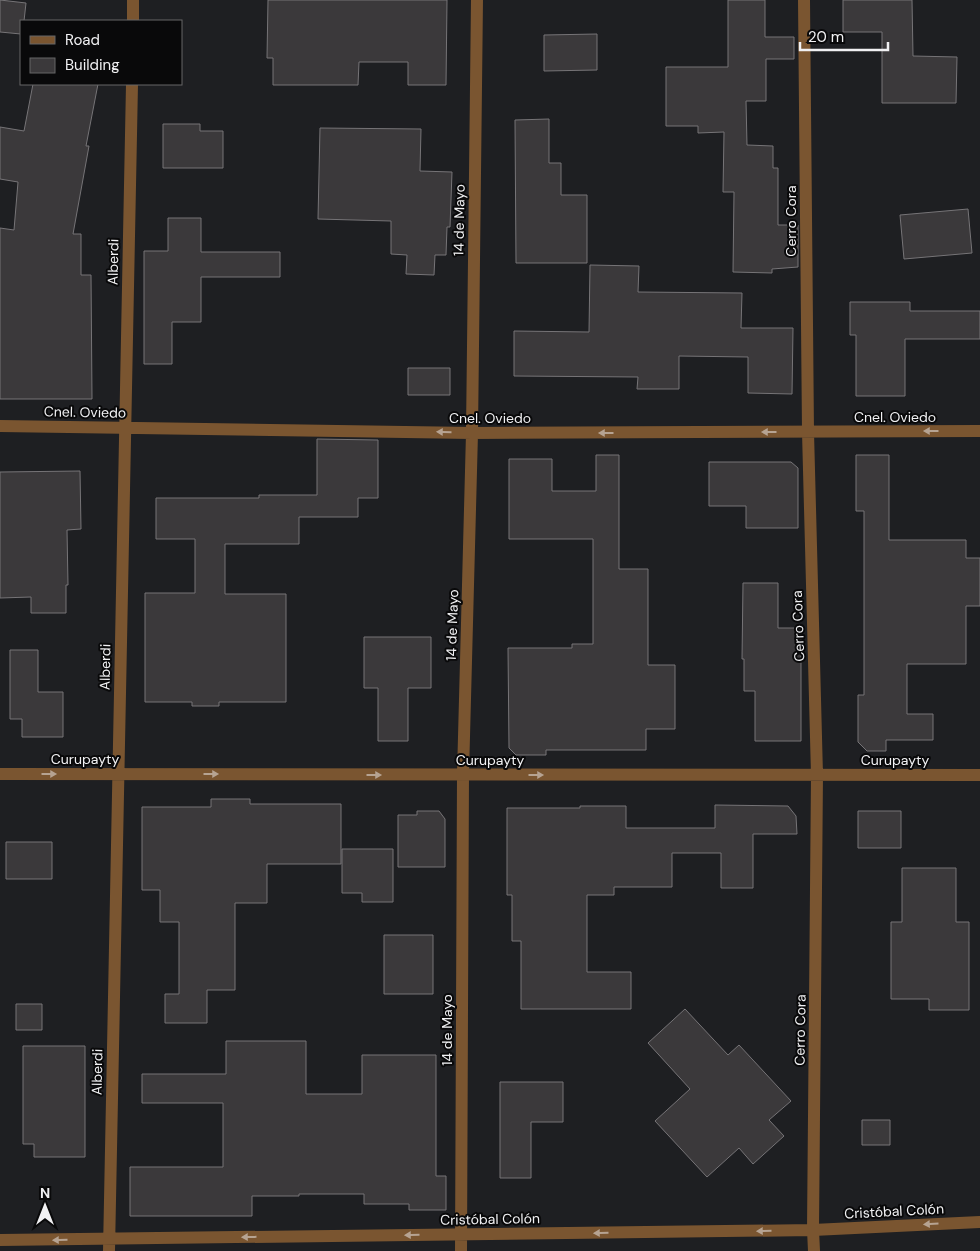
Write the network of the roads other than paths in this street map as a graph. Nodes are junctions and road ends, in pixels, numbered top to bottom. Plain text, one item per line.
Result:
1 (134, 0) edge
2 (477, 0) edge
3 (804, 0) edge
4 (133, 20) edge
5 (132, 85) edge
6 (0, 426) edge
7 (125, 428) junction
8 (980, 431) edge
9 (808, 432) junction
10 (472, 433) junction
11 (0, 774) edge
12 (118, 774) junction
13 (463, 775) junction
14 (817, 775) junction
15 (980, 775) edge
16 (980, 1222) edge
17 (812, 1230) junction
18 (460, 1235) junction
19 (0, 1240) edge
20 (109, 1245) edge
21 (461, 1251) edge
22 (814, 1251) edge

1 - 4 street
2 - 10 street, 14 de Mayo
3 - 9 street, Cerro Cora
5 - 7 street, Alberdi
6 - 7 street, Cnel. Oviedo
10 -> 7 street, Cnel. Oviedo
7 - 12 street, Alberdi
8 -> 9 street, Cnel. Oviedo
9 -> 10 street, Cnel. Oviedo
9 - 14 street, Cerro Cora
10 - 13 street, 14 de Mayo
11 -> 12 street, Curupayty
12 -> 13 street, Curupayty
12 - 20 street, Alberdi
13 -> 14 street, Curupayty
13 - 18 street, 14 de Mayo
14 - 15 street, Curupayty
14 - 17 street, Cerro Cora
16 -> 17 street, Cristóbal Colón
17 -> 18 street, Cristóbal Colón
17 - 22 street, Cerro Cora
18 -> 20 street, Cristóbal Colón
18 - 21 street, 14 de Mayo
20 -> 19 street, Cristóbal Colón

